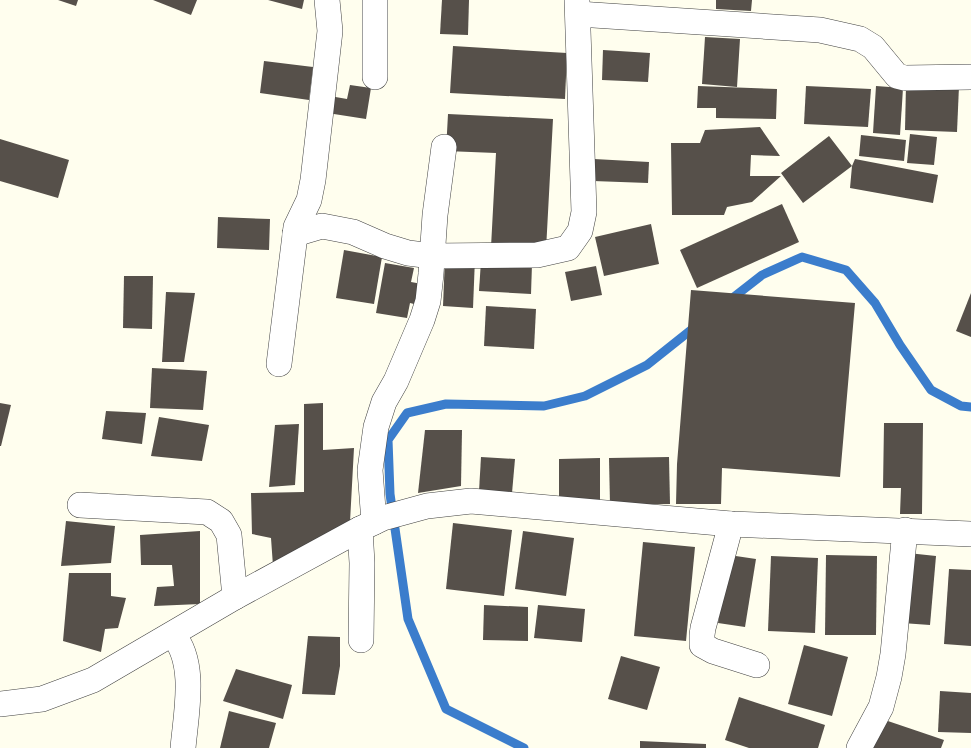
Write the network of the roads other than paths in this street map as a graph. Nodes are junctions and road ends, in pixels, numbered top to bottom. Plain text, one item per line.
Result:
1 (326, 0) edge
2 (375, 0) edge
3 (578, 7) edge
4 (375, 77) dead end
5 (971, 77) edge
6 (444, 147) dead end
7 (295, 234) junction
8 (432, 256) junction
9 (279, 364) dead end
10 (80, 505) dead end
11 (372, 523) junction
12 (731, 524) junction
13 (904, 530) junction
14 (971, 534) edge
15 (236, 597) junction
16 (361, 640) dead end
17 (179, 645) junction
18 (757, 665) dead end
19 (0, 704) edge
20 (183, 748) edge
21 (859, 748) edge

1 - 7 street
2 - 4 street
3 - 5 street
3 - 8 street
6 - 8 street
7 - 8 street
7 - 9 street
8 - 11 street
10 - 15 street
11 - 12 street
11 - 15 street
11 - 16 street
12 - 13 street
12 - 18 street
13 - 14 street
13 - 21 street
15 - 17 street
17 - 19 street
17 - 20 street

